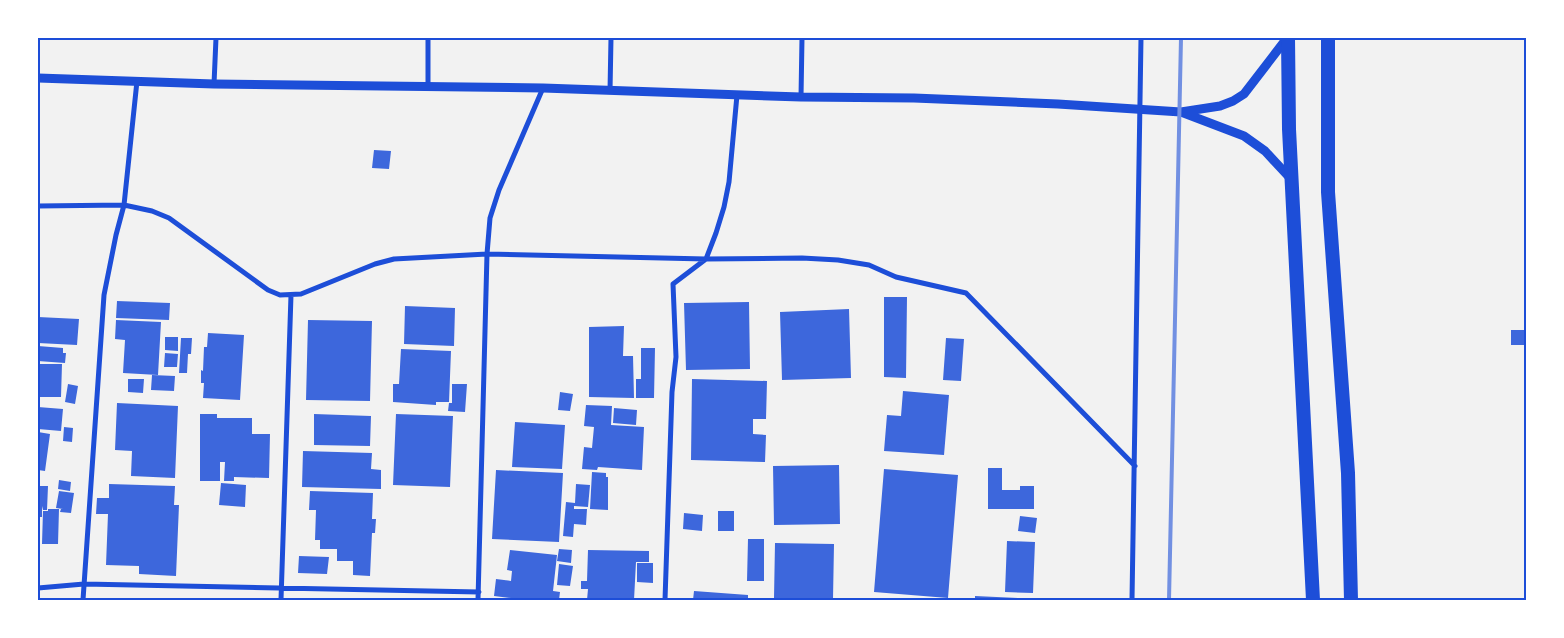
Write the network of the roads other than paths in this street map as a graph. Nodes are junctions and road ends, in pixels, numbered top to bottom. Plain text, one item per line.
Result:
1 (216, 38) edge
2 (428, 38) edge
3 (611, 38) edge
4 (802, 38) edge
5 (1141, 38) edge
6 (1288, 38) edge
7 (1328, 38) edge
8 (38, 78) edge
9 (137, 81) junction
10 (214, 84) junction
11 (428, 87) junction
12 (543, 88) junction
13 (610, 90) junction
14 (737, 95) junction
15 (801, 97) junction
16 (1140, 109) junction
17 (1181, 112) junction
18 (1292, 180) junction
19 (124, 205) junction
20 (38, 206) edge
21 (487, 254) junction
22 (706, 259) junction
23 (291, 295) junction
24 (1135, 466) junction
25 (84, 584) junction
26 (38, 588) edge
27 (281, 588) junction
28 (479, 592) junction
29 (83, 600) edge
30 (281, 600) edge
31 (478, 600) edge
32 (664, 600) edge
33 (1132, 600) edge
34 (1313, 600) edge
35 (1351, 600) edge

1 - 10 street
2 - 11 street
3 - 13 street
4 - 15 street
5 - 16 street
6 - 17 street
6 - 18 highway
7 - 35 highway
8 - 9 street
9 - 10 street
9 - 19 street
10 - 11 street
11 - 12 street
12 - 13 street
12 - 21 street
13 - 14 street
14 - 15 street
14 - 22 street
15 - 16 street
16 - 17 street
16 - 24 street
17 - 18 street
18 - 34 highway
19 - 20 street
19 - 23 street
19 - 25 street
21 - 22 street
21 - 23 street
21 - 28 street
22 - 24 street
22 - 32 street
23 - 27 street
24 - 33 street
25 - 26 street
25 - 27 street
25 - 29 street
27 - 28 street
27 - 30 street
28 - 31 street

